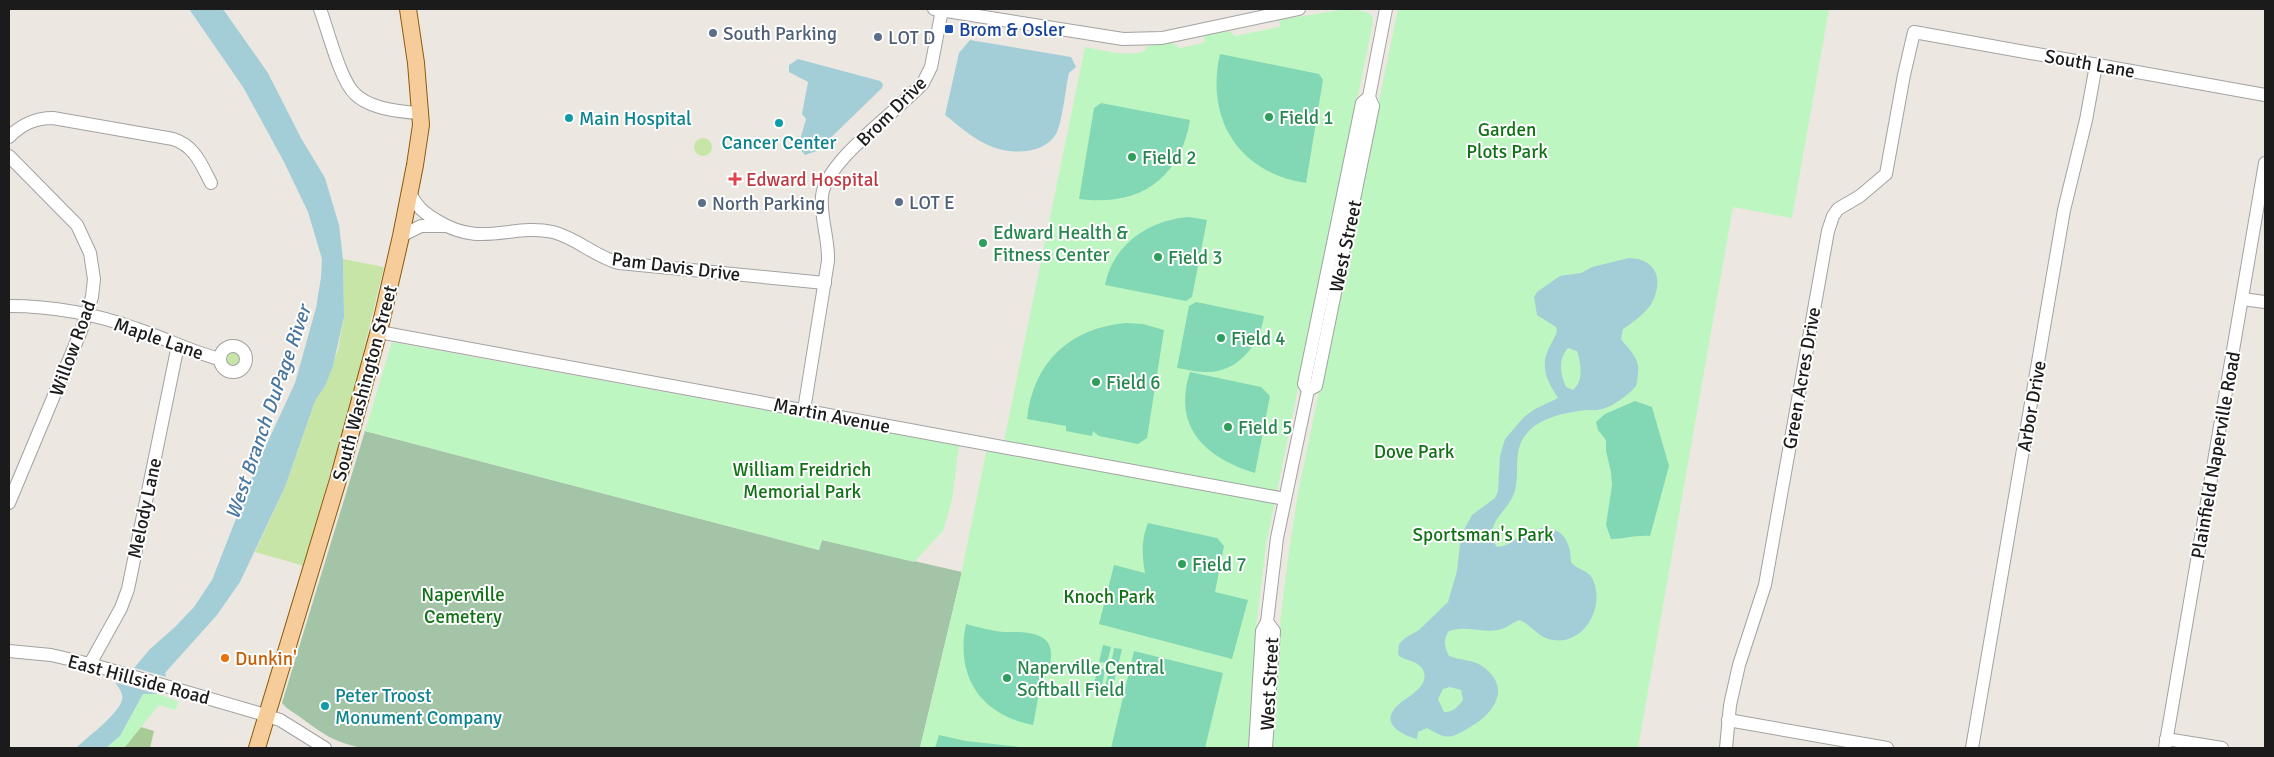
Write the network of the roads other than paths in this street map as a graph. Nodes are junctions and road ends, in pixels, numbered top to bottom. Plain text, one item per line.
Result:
1 (320, 9) edge
2 (408, 9) edge
3 (938, 9) edge
4 (1299, 9) edge
5 (1386, 9) edge
6 (1914, 32) joint
7 (2096, 65) junction
8 (2265, 94) edge
9 (420, 113) junction
10 (9, 137) edge
11 (9, 156) edge
12 (2265, 163) edge
13 (211, 183) dead end
14 (410, 193) junction
15 (444, 226) junction
16 (401, 236) junction
17 (826, 283) junction
18 (2242, 299) junction
19 (2265, 302) edge
20 (9, 306) edge
21 (86, 315) junction
22 (379, 332) junction
23 (178, 345) junction
24 (220, 359) dead end
25 (804, 410) junction
26 (1286, 499) junction
27 (9, 503) edge
28 (1267, 622) junction
29 (9, 651) edge
30 (90, 664) junction
31 (267, 716) junction
32 (1728, 720) junction
33 (2166, 743) edge
34 (258, 748) edge
35 (325, 748) edge
36 (1255, 748) edge
37 (1266, 748) edge
38 (1726, 748) edge
39 (1887, 748) edge
40 (1972, 748) edge
41 (2222, 748) edge

1 - 9 street
2 - 9 main road, South Washington Street
3 - 4 street
3 - 17 street, Brom Drive
5 - 26 street, West Street
6 - 7 street, South Lane
6 - 32 street, Green Acres Drive
7 - 8 street, South Lane
7 - 40 street, Arbor Drive
9 - 14 main road, South Washington Street
10 - 13 street
11 - 21 street, Willow Road
12 - 18 street, Plainfield Naperville Road
14 - 15 street, Pam Davis Drive
14 - 16 main road, South Washington Street
15 - 16 street, Pam Davis Drive
15 - 17 street, Pam Davis Drive
16 - 22 main road, South Washington Street
17 - 25 street, Brom Drive
18 - 19 street
18 - 33 street, Plainfield Naperville Road
20 - 21 street, Maple Lane
21 - 23 street, Maple Lane
21 - 27 street, Willow Road
22 - 25 street, Martin Avenue
22 - 31 main road, South Washington Street
23 - 24 street, Maple Lane
23 - 30 street, Melody Lane
25 - 26 street, Martin Avenue
26 - 28 street, West Street
28 - 36 street, West Street
28 - 37 street, West Street
29 - 30 street, East Hillside Road
30 - 31 street, East Hillside Road
31 - 34 main road, South Washington Street
31 - 35 street, East Hillside Road
32 - 38 street, Green Acres Drive
32 - 39 street
33 - 41 street

